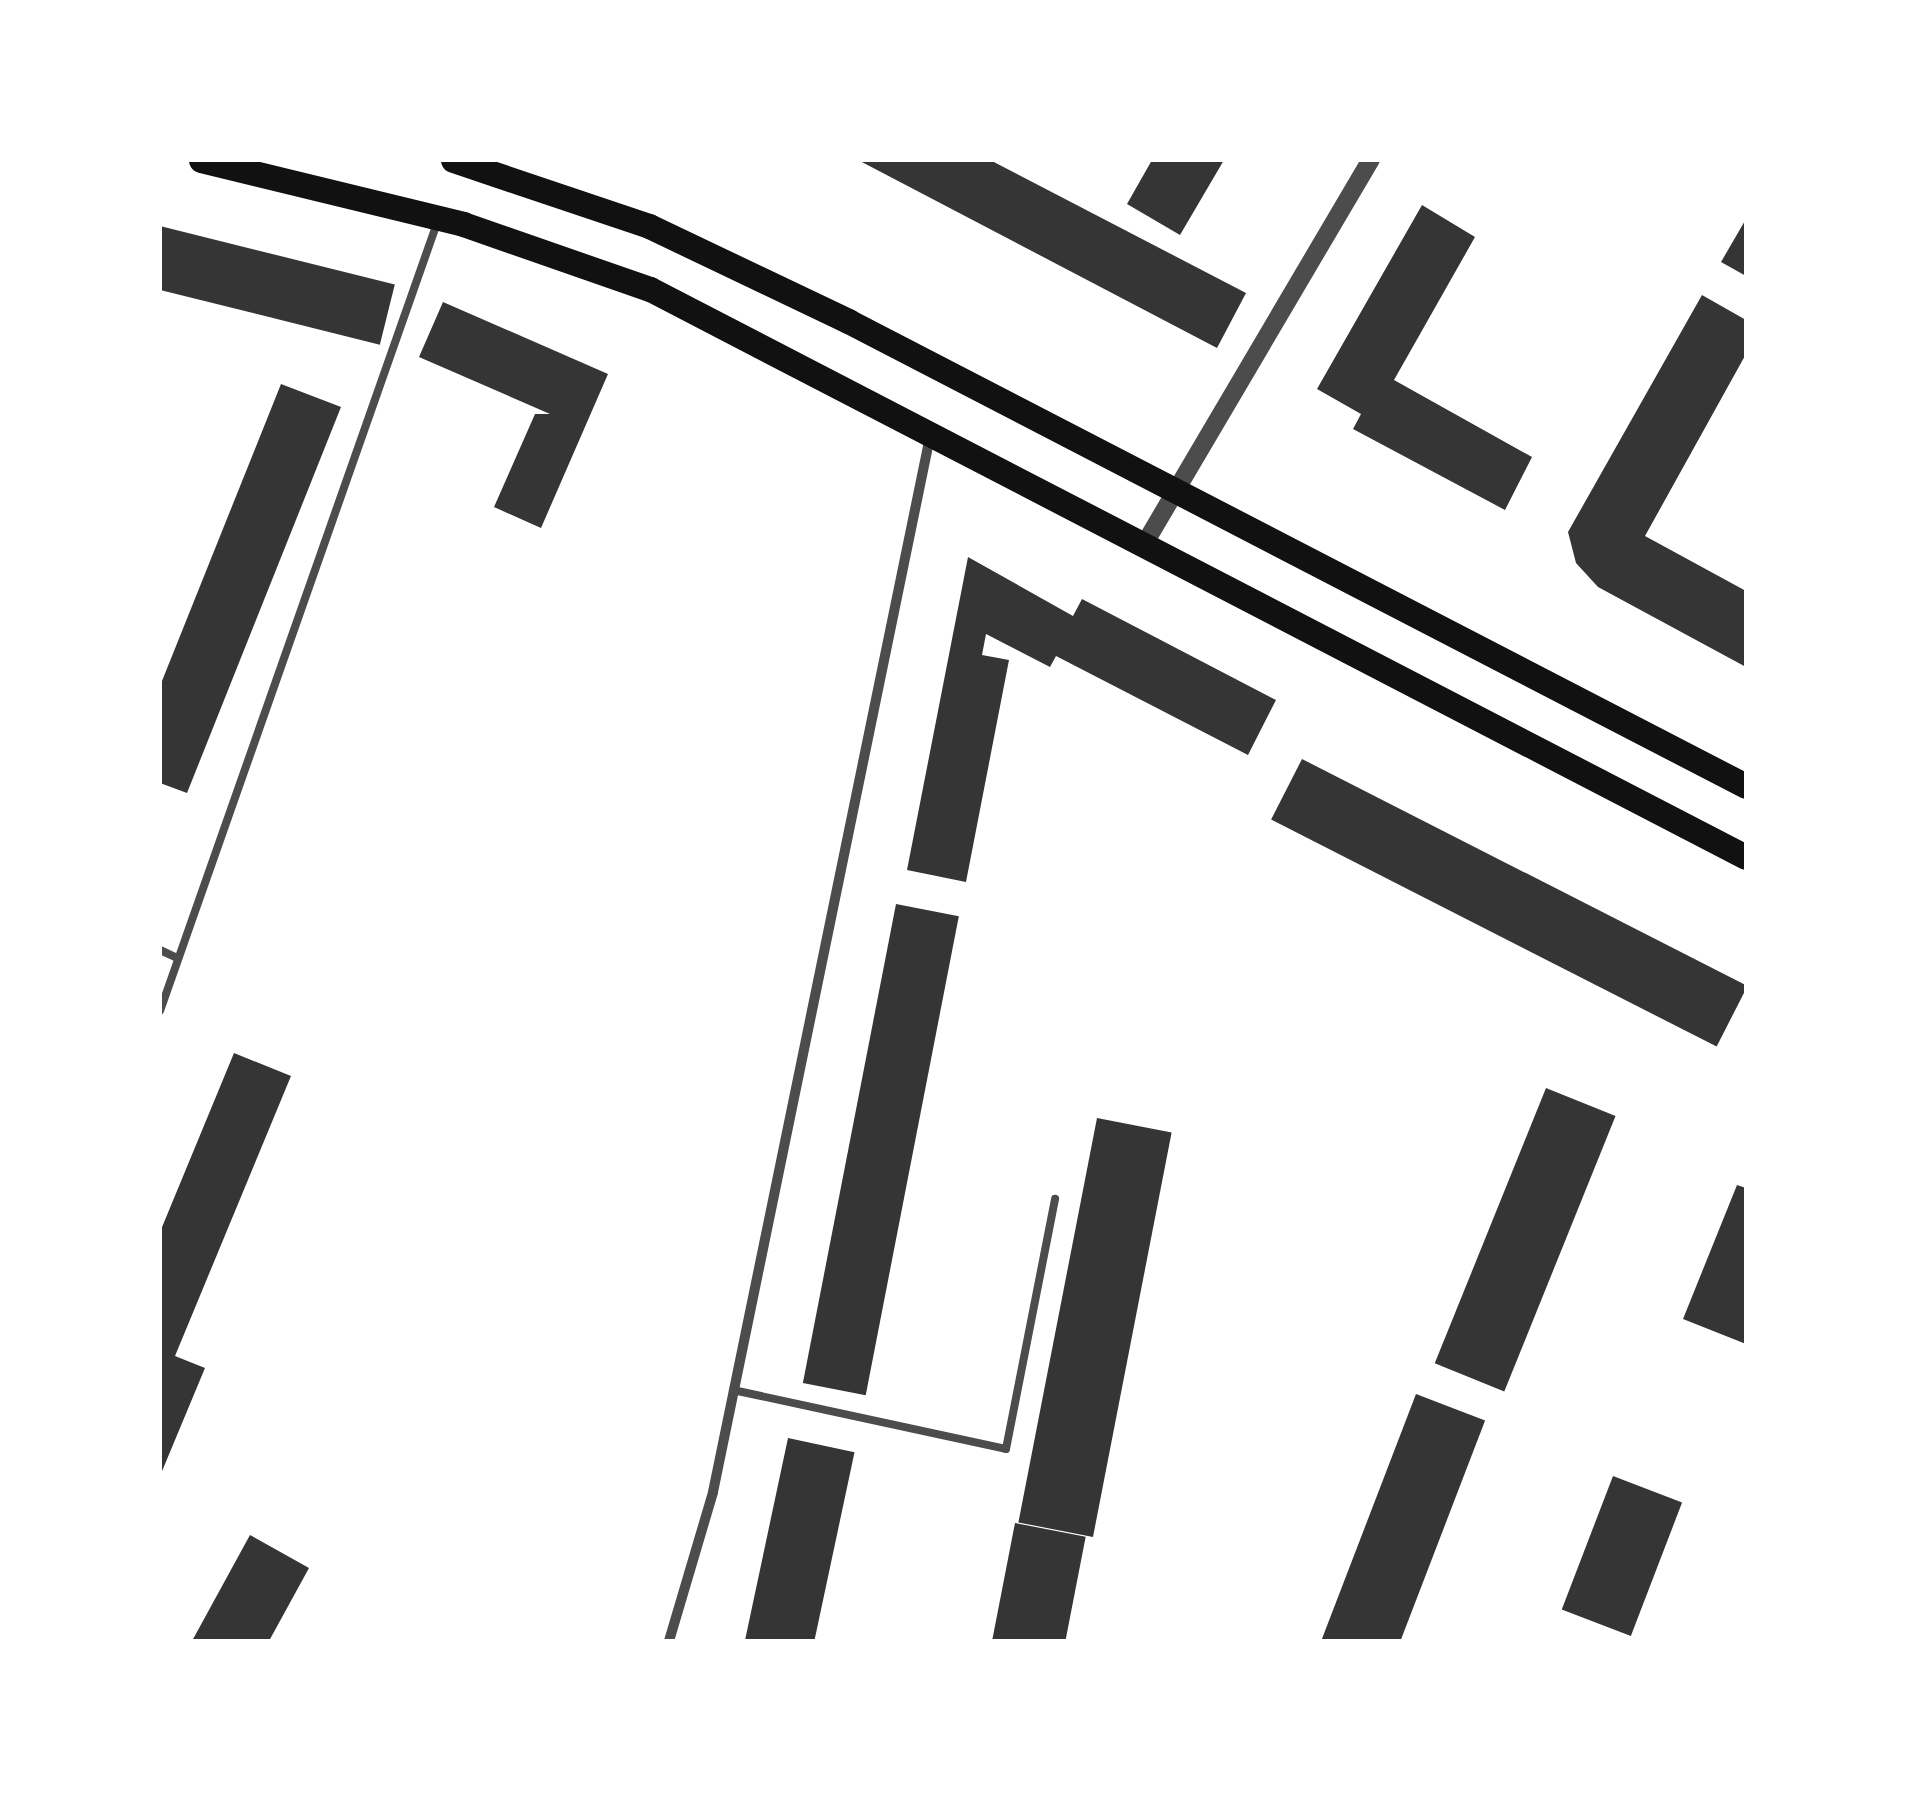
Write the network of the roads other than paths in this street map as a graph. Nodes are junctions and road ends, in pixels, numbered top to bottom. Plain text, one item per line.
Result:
1 (201, 160) edge
2 (453, 160) edge
3 (1371, 160) edge
4 (438, 218) junction
5 (932, 431) junction
6 (1178, 489) junction
7 (1145, 544) junction
8 (1746, 786) edge
9 (1746, 857) edge
10 (160, 950) edge
11 (175, 957) junction
12 (160, 1010) edge
13 (1054, 1199) dead end
14 (733, 1390) junction
15 (670, 1641) edge

1 - 4 main road
2 - 6 main road
3 - 6 street
4 - 5 main road
4 - 11 lane
5 - 7 main road
5 - 14 street
6 - 7 street
6 - 8 main road
7 - 9 main road
10 - 11 lane
11 - 12 lane
13 - 14 lane
14 - 15 street

